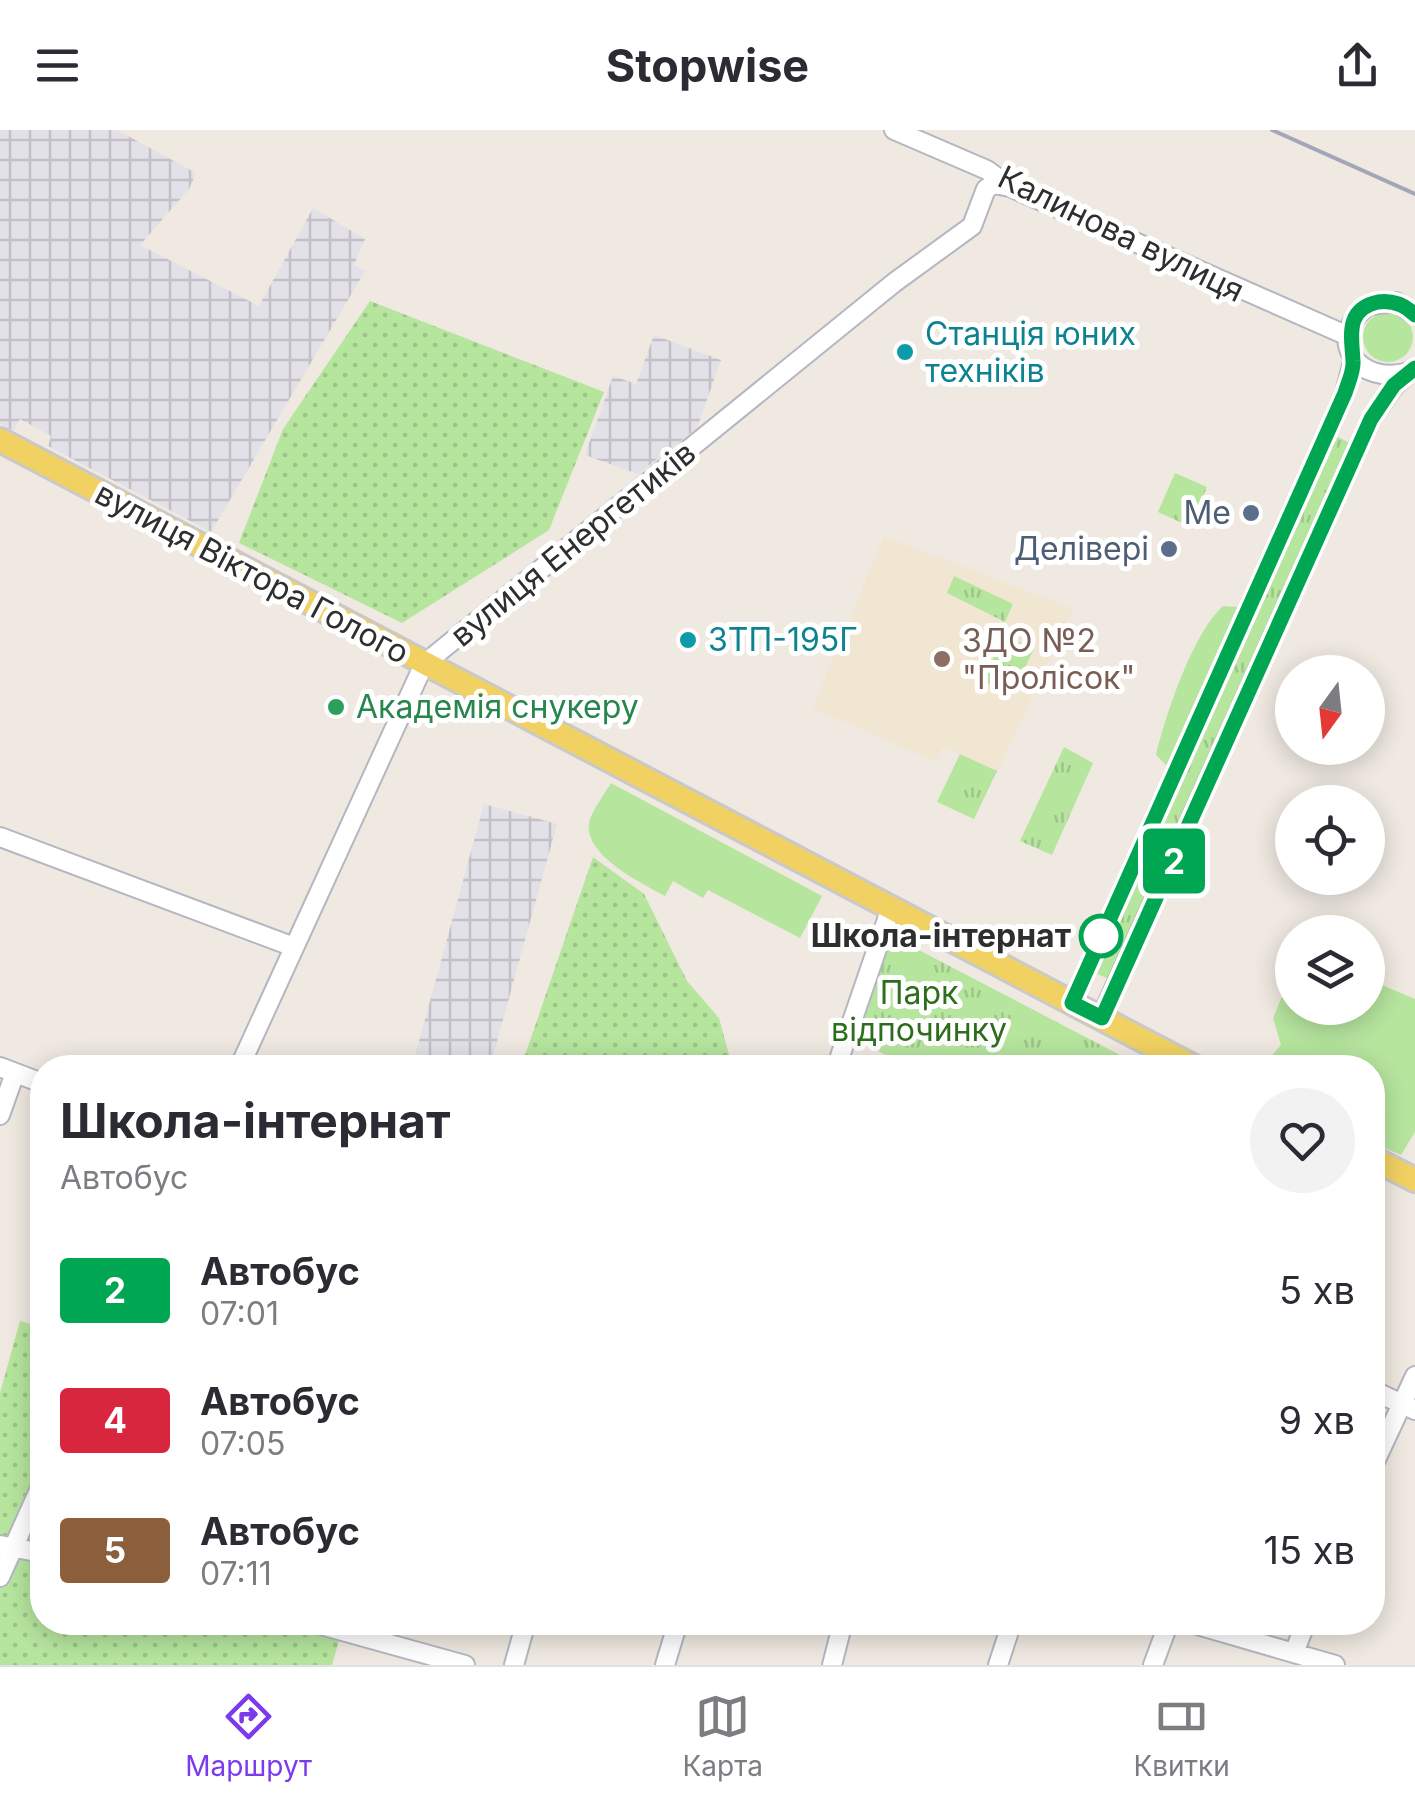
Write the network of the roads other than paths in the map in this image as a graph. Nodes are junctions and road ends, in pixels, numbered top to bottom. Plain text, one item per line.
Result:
1 (894, 130) edge
2 (1010, 187) junction
3 (1415, 315) edge
4 (1348, 336) junction
5 (1354, 358) junction
6 (1413, 368) edge
7 (0, 440) edge
8 (424, 664) junction
9 (0, 837) edge
10 (891, 908) junction
11 (294, 947) junction
12 (1072, 1003) junction
13 (1102, 1018) junction
14 (245, 1055) edge
15 (840, 1055) edge
16 (1172, 1055) edge
17 (7, 1070) edge
18 (0, 1115) edge
19 (1385, 1165) edge
20 (1415, 1180) edge
21 (1415, 1376) edge
22 (1385, 1396) edge
23 (1409, 1406) edge
24 (1385, 1446) edge
25 (30, 1505) edge
26 (6, 1546) edge
27 (0, 1577) edge
28 (357, 1635) edge
29 (522, 1635) edge
30 (674, 1635) edge
31 (840, 1635) edge
32 (1008, 1635) edge
33 (1164, 1635) edge
34 (1229, 1635) edge
35 (1302, 1658) edge
36 (465, 1665) edge
37 (514, 1665) edge
38 (665, 1665) edge
39 (832, 1665) edge
40 (998, 1665) edge
41 (1153, 1665) edge
42 (1335, 1665) edge

1 - 2 street, Калинова вулиця
2 - 4 street, Калинова вулиця
2 - 8 street, вулиця Енергетиків
3 - 4 street
4 - 5 street
5 - 6 street
5 - 12 street
6 - 13 street
7 - 8 main road, вулиця Віктора Голого
8 - 10 main road, вулиця Віктора Голого
8 - 11 street, вулиця Енергетиків
9 - 11 street
10 - 12 main road, вулиця Віктора Голого
10 - 15 street
11 - 14 street, вулиця Енергетиків
12 - 13 main road, вулиця Віктора Голого
13 - 16 main road, вулиця Віктора Голого
17 - 18 street
19 - 20 main road
21 - 23 street
22 - 23 street
23 - 24 street
25 - 26 street
26 - 27 street
28 - 36 street
29 - 37 street
30 - 38 street
31 - 39 street
32 - 40 street
33 - 41 street
34 - 35 street
35 - 42 street

